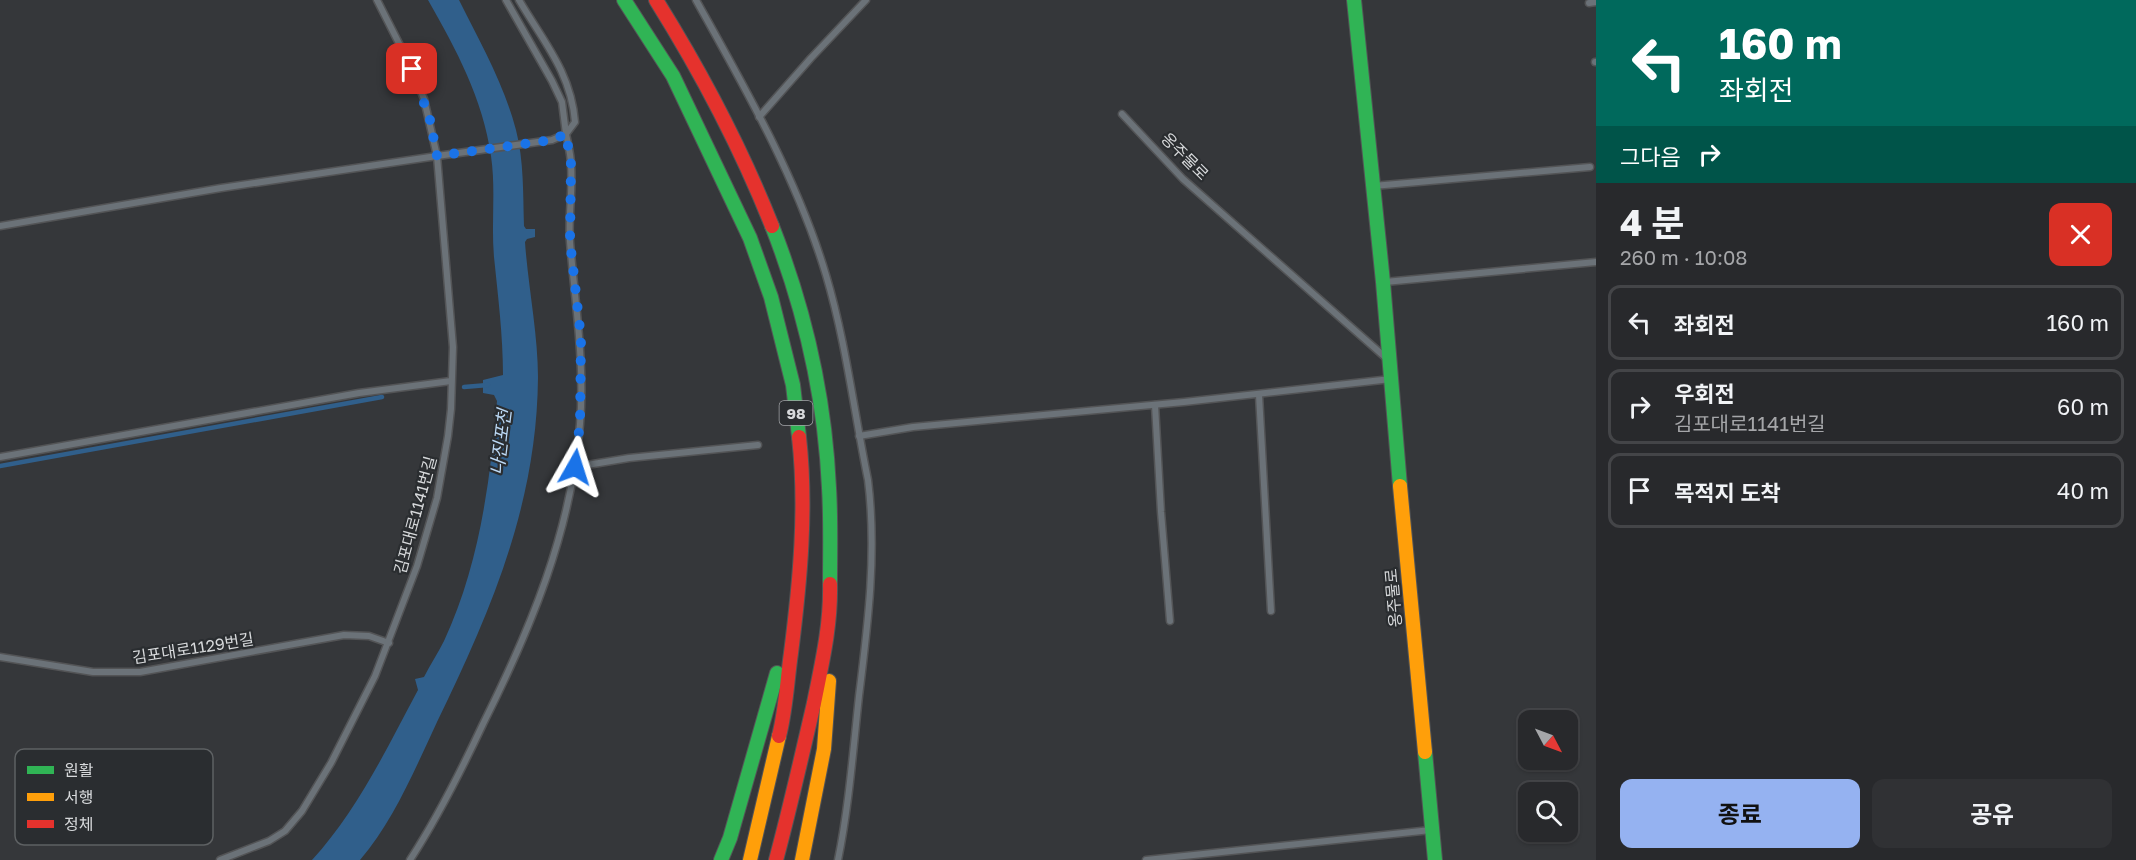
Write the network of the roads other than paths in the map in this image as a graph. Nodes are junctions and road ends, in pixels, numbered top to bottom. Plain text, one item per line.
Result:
1 (377, 0) edge
2 (506, 0) edge
3 (519, 0) edge
4 (624, 0) edge
5 (656, 0) edge
6 (696, 0) edge
7 (866, 0) edge
8 (1354, 0) edge
9 (1122, 114) dead end
10 (759, 117) junction
11 (566, 134) junction
12 (437, 156) junction
13 (1590, 167) dead end
14 (1372, 186) junction
15 (0, 226) edge
16 (1596, 262) edge
17 (1383, 282) junction
18 (1390, 361) junction
19 (1391, 379) junction
20 (452, 381) junction
21 (1259, 395) junction
22 (1155, 405) junction
23 (859, 436) junction
24 (758, 445) dead end
25 (0, 457) edge
26 (575, 467) junction
27 (796, 605) junction
28 (1271, 611) dead end
29 (1170, 621) dead end
30 (829, 633) junction
31 (389, 643) junction
32 (0, 657) edge
33 (1432, 830) junction
34 (220, 860) edge
35 (410, 860) edge
36 (721, 860) edge
37 (750, 860) edge
38 (776, 860) edge
39 (802, 860) edge
40 (838, 860) edge
41 (1146, 860) edge
42 (1435, 860) edge

1 - 12 lane
2 - 11 lane
3 - 11 lane
4 - 27 main road, 98
5 - 30 main road, 98
6 - 10 lane
7 - 10 lane
8 - 14 main road, 옹주물로
9 - 18 lane, 옹주물로
10 - 23 lane
11 - 12 lane
11 - 26 lane
12 - 15 lane
12 - 20 lane, 김포대로1141번길
13 - 14 lane
14 - 17 main road, 옹주물로
16 - 17 lane
17 - 18 main road, 옹주물로
18 - 19 main road, 옹주물로
19 - 21 lane
19 - 33 main road, 옹주물로
20 - 25 lane
20 - 31 lane, 김포대로1141번길
21 - 22 lane
21 - 28 lane
22 - 23 lane
22 - 29 lane
23 - 40 lane
24 - 26 lane
26 - 35 lane
27 - 36 main road
27 - 37 main road, 98
30 - 38 main road, 98
30 - 39 main road
31 - 32 lane, 김포대로1129번길
31 - 34 lane, 김포대로1141번길
33 - 41 lane
33 - 42 main road, 옹주물로

